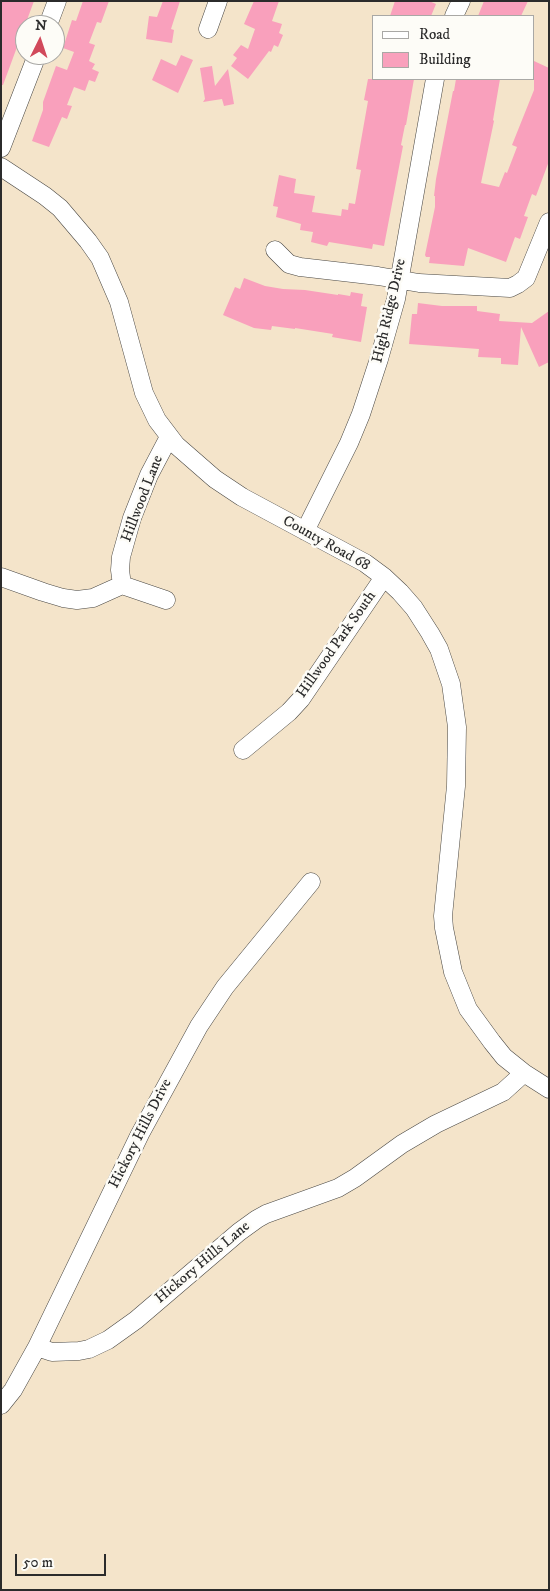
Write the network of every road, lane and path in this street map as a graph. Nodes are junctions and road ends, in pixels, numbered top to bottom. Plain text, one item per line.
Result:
1 (57, 1) edge
2 (218, 1) edge
3 (460, 1) edge
4 (52, 15) edge
5 (454, 15) edge
6 (208, 29) dead end
7 (33, 65) edge
8 (435, 80) edge
9 (1, 148) edge
10 (1, 167) edge
11 (549, 222) edge
12 (275, 250) dead end
13 (399, 280) junction
14 (170, 437) junction
15 (305, 531) junction
16 (1, 577) edge
17 (384, 577) junction
18 (122, 585) junction
19 (166, 600) dead end
20 (243, 750) dead end
21 (311, 882) dead end
22 (524, 1073) junction
23 (549, 1089) edge
24 (37, 1347) junction
25 (1, 1405) edge

1 - 4 street
2 - 6 street
3 - 5 street
7 - 9 street
8 - 13 street, High Ridge Drive
10 - 14 street, County Road 68
11 - 13 street
12 - 13 street
13 - 15 street, High Ridge Drive
14 - 15 street, County Road 68
14 - 18 street, Hillwood Lane
15 - 17 street, County Road 68
16 - 18 street
17 - 20 street, Hillwood Park South
17 - 22 street, County Road 68
18 - 19 street
21 - 24 street, Hickory Hills Drive
22 - 23 street, County Road 68
22 - 24 street, Hickory Hills Lane
24 - 25 street, Hickory Hills Drive

